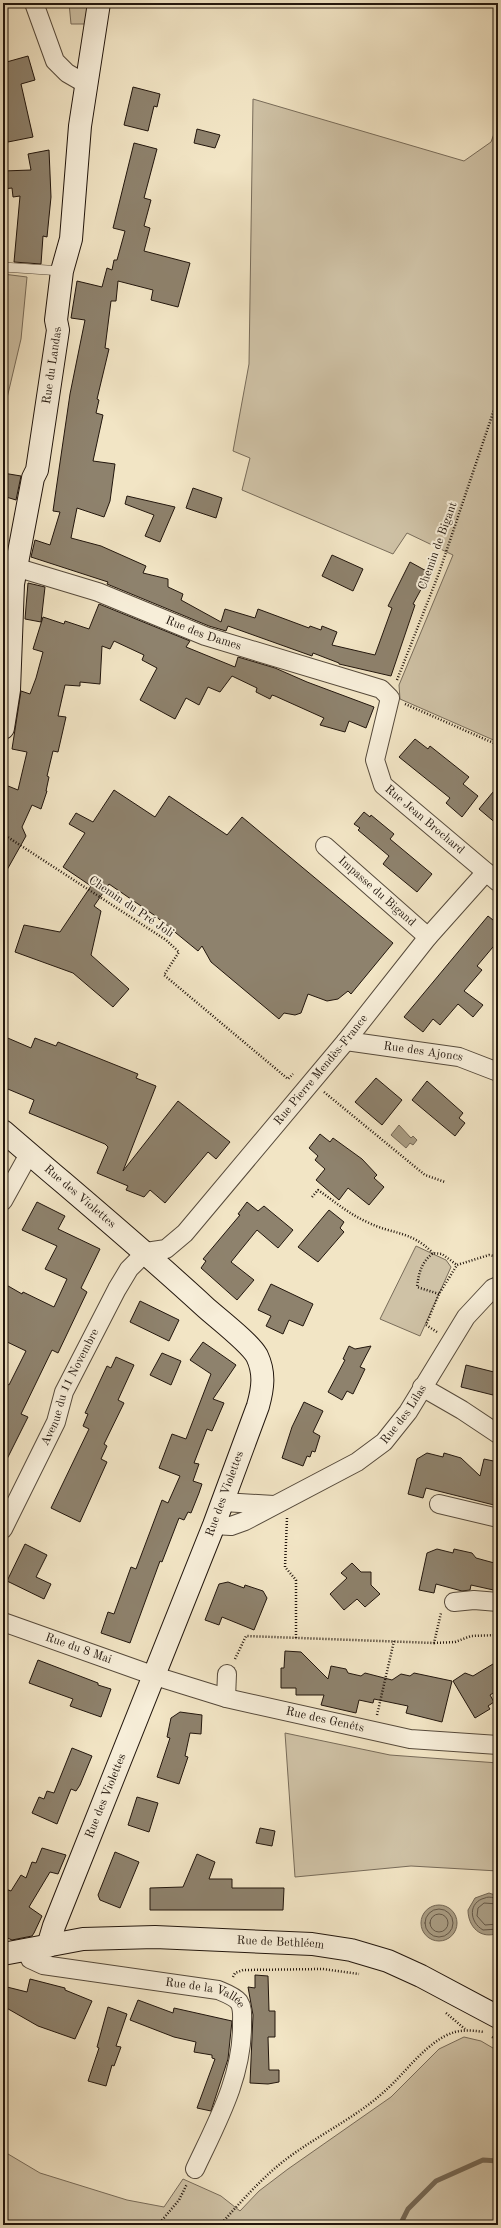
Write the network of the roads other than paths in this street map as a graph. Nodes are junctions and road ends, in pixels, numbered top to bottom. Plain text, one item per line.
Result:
1 (34, 3) edge
2 (99, 3) edge
3 (86, 84) junction
4 (3, 267) edge
5 (62, 272) junction
6 (15, 567) junction
7 (390, 698) joint
8 (3, 728) edge
9 (325, 846) dead end
10 (492, 877) edge
11 (428, 937) junction
12 (346, 1041) junction
13 (498, 1072) edge
14 (3, 1131) edge
15 (29, 1154) junction
16 (3, 1200) edge
17 (146, 1252) junction
18 (498, 1286) edge
19 (422, 1387) junction
20 (498, 1433) edge
21 (222, 1502) junction
22 (281, 1502) junction
23 (439, 1504) dead end
24 (498, 1518) edge
25 (214, 1525) junction
26 (3, 1529) edge
27 (454, 1602) road end
28 (498, 1602) edge
29 (3, 1622) edge
30 (227, 1674) road end
31 (155, 1676) junction
32 (226, 1698) junction
33 (498, 1745) edge
34 (48, 1946) junction
35 (27, 1950) junction
36 (3, 1954) edge
37 (491, 2029) edge
38 (195, 2169) road end

1 - 3 street
2 - 3 street, Rue du Landas
3 - 5 street, Rue du Landas
4 - 5 lane
5 - 6 street, Rue du Landas
6 - 7 street, Rue des Dames
6 - 8 street, Rue du Landas
7 - 10 street, Rue Jean Brochard
9 - 11 street, Impasse du Bigand
10 - 11 street, Rue Pierre Mendès-France
11 - 12 street, Rue Pierre Mendès-France
12 - 13 street, Rue des Ajoncs
12 - 17 street, Rue Pierre Mendès-France
14 - 15 street, Rue des Violettes
15 - 16 street
15 - 17 street, Rue des Violettes
17 - 21 street, Rue des Violettes
17 - 26 street, Avenue du 11 Novembre
18 - 19 street, Rue des Lilas
19 - 20 street
19 - 22 street, Rue des Lilas
21 - 22 street
21 - 25 street, Rue des Violettes
22 - 25 street, Rue des Lilas
23 - 24 street
25 - 31 street, Rue des Violettes
27 - 28 street
29 - 31 street, Rue du 8 Mai
30 - 32 street
31 - 32 street, Rue des Genêts
31 - 34 street, Rue des Violettes
32 - 33 street, Rue des Genêts
34 - 35 street, Rue de Bethléem
34 - 37 street, Rue de Bethléem
35 - 36 street, Rue de Bethléem
35 - 38 street, Rue de la Vallée

